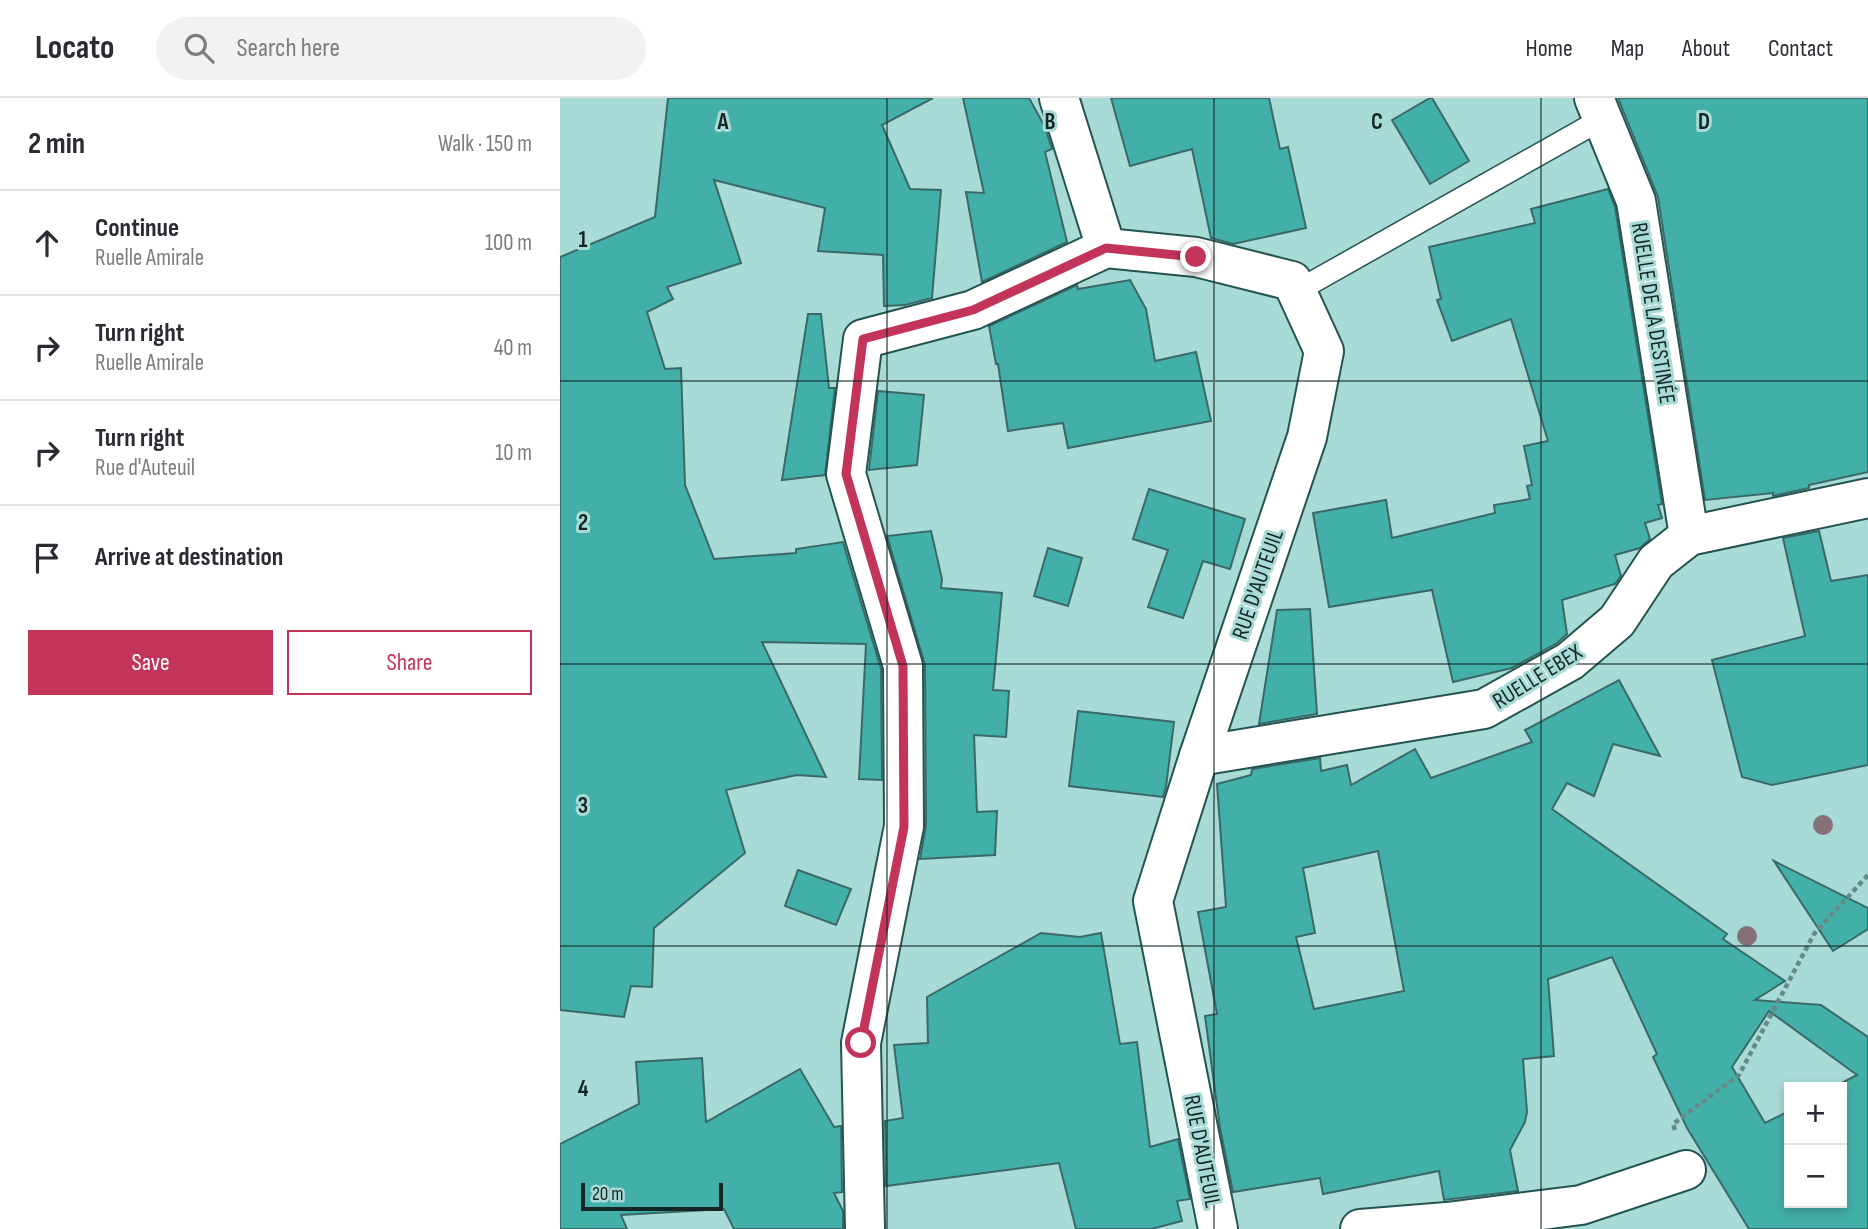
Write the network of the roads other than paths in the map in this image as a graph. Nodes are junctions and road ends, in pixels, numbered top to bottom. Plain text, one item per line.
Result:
1 (1059, 98) edge
2 (1598, 108) edge
3 (1106, 248) junction
4 (1297, 290) junction
5 (1868, 498) edge
6 (1689, 536) junction
7 (1199, 755) junction
8 (1686, 1170) road end
9 (865, 1229) edge
10 (1218, 1229) edge
11 (1360, 1229) edge

1 - 3 street
2 - 4 lane
2 - 6 street, RUELLE DE LA DESTINÉE
3 - 4 street
3 - 9 street
4 - 7 street, RUE D'AUTEUIL
5 - 6 street, RUELLE EBEX
6 - 7 street, RUELLE EBEX
7 - 10 street, RUE D'AUTEUIL
8 - 11 street

